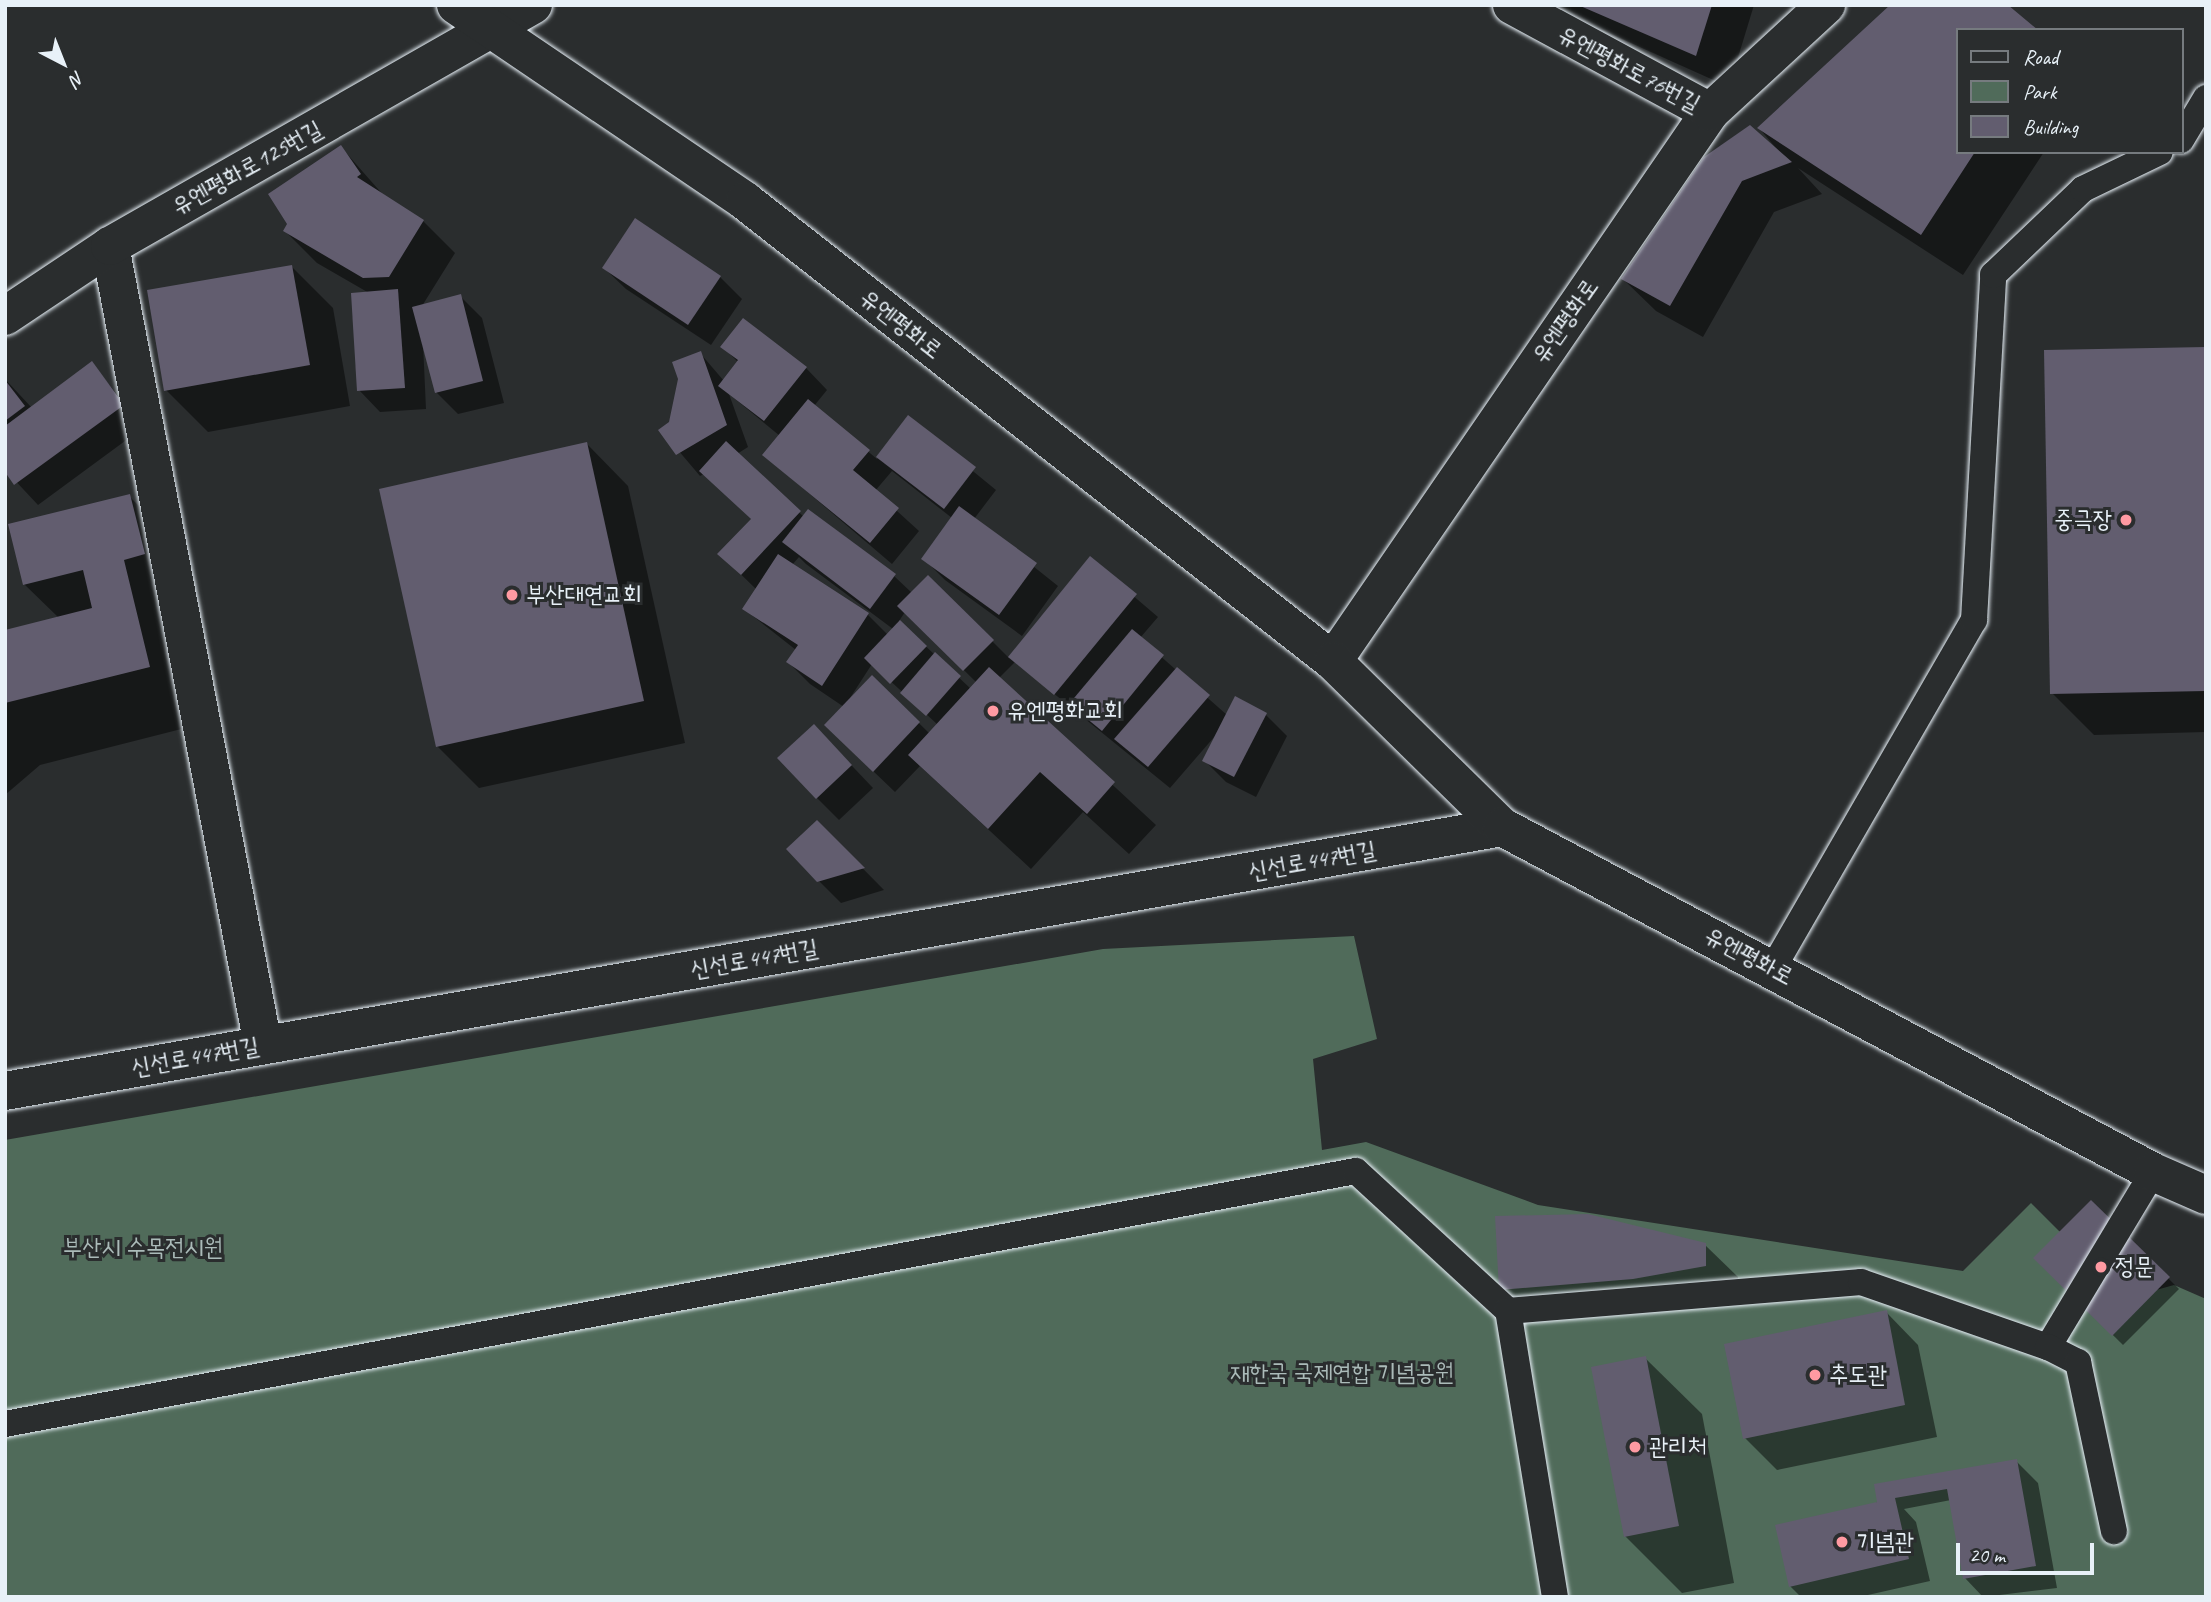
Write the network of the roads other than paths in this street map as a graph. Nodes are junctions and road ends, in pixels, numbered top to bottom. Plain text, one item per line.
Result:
1 (456, 5) edge
2 (533, 5) edge
3 (1512, 5) edge
4 (1826, 5) edge
5 (495, 29) junction
6 (2206, 99) edge
7 (1710, 113) junction
8 (2183, 138) edge
9 (2156, 154) edge
10 (110, 246) junction
11 (5, 316) edge
12 (1333, 661) junction
13 (1502, 827) junction
14 (1773, 968) junction
15 (263, 1045) junction
16 (5, 1091) edge
17 (2153, 1172) junction
18 (2206, 1195) edge
19 (1508, 1311) junction
20 (2048, 1347) junction
21 (5, 1424) edge
22 (2114, 1531) dead end
23 (1555, 1597) edge

1 - 5 street, 유엔평화로
2 - 5 street
3 - 7 street, 유엔평화로76번길
4 - 7 street, 유엔평화로
5 - 10 street, 유엔평화로125번길
5 - 12 street, 유엔평화로
6 - 8 lane
7 - 12 street, 유엔평화로
9 - 14 lane
10 - 11 street, 유엔평화로125번길
10 - 15 street
12 - 13 street, 유엔평화로
13 - 14 street, 유엔평화로
13 - 15 street, 신선로447번길
14 - 17 street, 유엔평화로
15 - 16 street, 신선로447번길
17 - 18 street, 유엔평화로
17 - 20 lane
19 - 20 lane
19 - 21 lane
19 - 23 lane
20 - 22 lane

